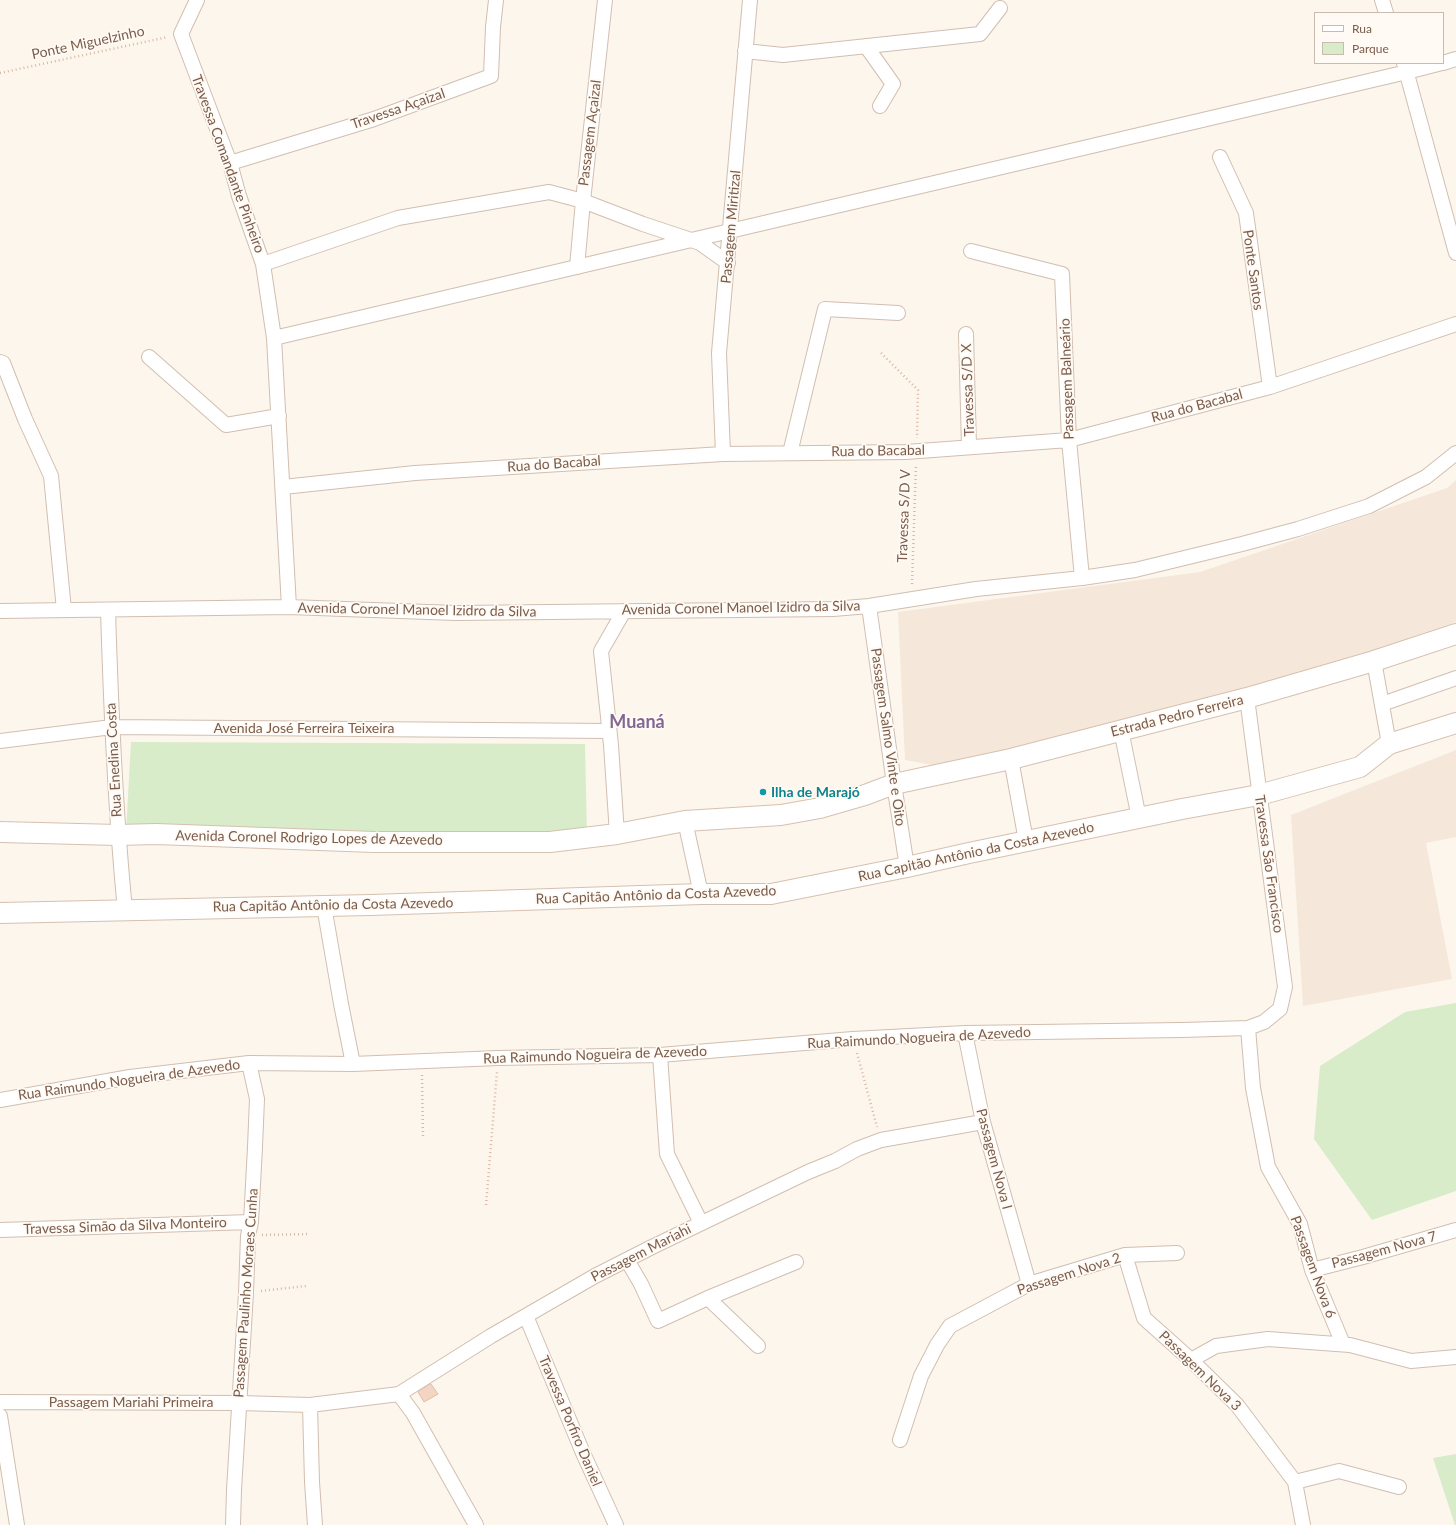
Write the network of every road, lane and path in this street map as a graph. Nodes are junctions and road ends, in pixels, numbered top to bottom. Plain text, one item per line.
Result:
1 (197, 0) edge
2 (496, 0) edge
3 (605, 0) edge
4 (750, 0) edge
5 (1382, 0) edge
6 (1000, 8) dead end
7 (1386, 12) edge
8 (181, 34) junction
9 (866, 46) junction
10 (746, 51) junction
11 (1456, 59) edge
12 (1444, 62) edge
13 (1435, 64) edge
14 (1405, 68) edge
15 (0, 72) edge
16 (880, 106) dead end
17 (1220, 157) dead end
18 (230, 163) junction
19 (583, 201) junction
20 (730, 231) junction
21 (691, 240) junction
22 (971, 251) dead end
23 (1456, 253) edge
24 (728, 263) junction
25 (264, 264) junction
26 (577, 267) junction
27 (898, 313) dead end
28 (1456, 324) edge
29 (966, 334) dead end
30 (274, 338) junction
31 (881, 353) dead end
32 (149, 357) dead end
33 (0, 362) edge
34 (1270, 387) junction
35 (278, 416) junction
36 (1069, 440) junction
37 (969, 447) junction
38 (916, 451) junction
39 (790, 453) junction
40 (1456, 453) edge
41 (723, 454) junction
42 (283, 487) junction
43 (1082, 578) junction
44 (912, 599) junction
45 (869, 606) junction
46 (289, 607) junction
47 (64, 610) junction
48 (108, 610) junction
49 (0, 611) edge
50 (624, 611) junction
51 (1456, 634) edge
52 (1374, 661) junction
53 (1456, 678) edge
54 (1247, 698) junction
55 (1382, 704) junction
56 (1456, 723) edge
57 (112, 727) junction
58 (1121, 730) junction
59 (609, 731) junction
60 (0, 741) edge
61 (1389, 744) junction
62 (1011, 759) junction
63 (894, 784) junction
64 (1259, 795) junction
65 (1139, 818) junction
66 (685, 821) junction
67 (0, 832) edge
68 (617, 834) junction
69 (118, 835) junction
70 (1026, 841) junction
71 (907, 867) junction
72 (701, 894) junction
73 (324, 906) junction
74 (125, 910) junction
75 (0, 913) edge
76 (1264, 1022) joint
77 (1248, 1028) junction
78 (965, 1033) junction
79 (853, 1039) junction
80 (660, 1055) junction
81 (498, 1058) junction
82 (422, 1061) junction
83 (249, 1063) junction
84 (354, 1064) junction
85 (0, 1100) edge
86 (983, 1122) junction
87 (423, 1138) dead end
88 (881, 1140) junction
89 (486, 1205) dead end
90 (701, 1223) junction
91 (249, 1229) junction
92 (0, 1230) edge
93 (1456, 1230) edge
94 (310, 1234) dead end
95 (1177, 1253) dead end
96 (1125, 1255) junction
97 (627, 1260) junction
98 (796, 1262) dead end
99 (1312, 1270) junction
100 (1029, 1284) junction
101 (306, 1286) dead end
102 (246, 1293) junction
103 (708, 1298) junction
104 (526, 1316) junction
105 (1343, 1344) junction
106 (758, 1346) dead end
107 (1456, 1357) edge
108 (1191, 1360) junction
109 (399, 1394) junction
110 (0, 1402) edge
111 (239, 1403) junction
112 (310, 1405) junction
113 (0, 1416) edge
114 (0, 1419) edge
115 (900, 1440) dead end
116 (1295, 1482) junction
117 (1399, 1487) dead end
118 (17, 1525) edge
119 (233, 1525) edge
120 (315, 1525) edge
121 (476, 1525) edge
122 (616, 1525) edge
123 (1303, 1525) edge

1 - 8 street
2 - 18 street, Travessa Açaizal
3 - 19 street, Passagem Açaizal
4 - 10 street, Passagem Miritizal
5 - 7 street
6 - 9 street
8 - 15 path, Ponte Miguelzinho
8 - 18 street, Travessa Comandante Pinheiro
9 - 10 street
9 - 16 street
10 - 20 street, Passagem Miritizal
11 - 12 street
13 - 14 street
14 - 20 street
14 - 23 street
17 - 34 street, Ponte Santos
18 - 25 street, Travessa Comandante Pinheiro
19 - 21 street
19 - 25 street
19 - 26 street, Passagem Açaizal
20 - 21 street
20 - 24 street, Passagem Miritizal
21 - 24 street
21 - 26 street
22 - 36 street, Passagem Balneário
24 - 41 street, Passagem Miritizal
25 - 30 street, Travessa Comandante Pinheiro
26 - 30 street
27 - 39 street
28 - 34 street, Rua do Bacabal
29 - 37 street, Travessa S/D X
30 - 35 street, Travessa Comandante Pinheiro
31 - 38 path, Travessa S/D V
32 - 35 street
33 - 47 street
34 - 36 street, Rua do Bacabal
35 - 42 street, Travessa Comandante Pinheiro
36 - 37 street, Rua do Bacabal
36 - 43 street, Passagem Balneário
37 - 38 street, Rua do Bacabal
38 - 39 street, Rua do Bacabal
38 - 44 path, Travessa S/D V
39 - 41 street, Rua do Bacabal
40 - 43 street, Avenida Coronel Manoel Izidro da Silva
41 - 42 street, Rua do Bacabal
42 - 46 street, Travessa Comandante Pinheiro
43 - 44 street, Avenida Coronel Manoel Izidro da Silva
44 - 45 street, Avenida Coronel Manoel Izidro da Silva
45 - 50 street, Avenida Coronel Manoel Izidro da Silva
45 - 63 street, Passagem Salmo Vinte e Oito
46 - 48 street, Avenida Coronel Manoel Izidro da Silva
46 - 50 street, Avenida Coronel Manoel Izidro da Silva
47 - 48 street, Avenida Coronel Manoel Izidro da Silva
47 - 49 street, Avenida Coronel Manoel Izidro da Silva
48 - 57 street, Rua Enedina Costa
50 - 59 street
51 - 52 main road, Estrada Pedro Ferreira
52 - 54 main road, Estrada Pedro Ferreira
52 - 55 street
53 - 55 street
54 - 58 main road, Estrada Pedro Ferreira
54 - 64 street, Travessa São Francisco
55 - 61 street
56 - 61 main road, Rua Capitão Antônio da Costa Azevedo
57 - 59 street, Avenida José Ferreira Teixeira
57 - 60 street, Avenida José Ferreira Teixeira
57 - 69 street, Rua Enedina Costa
58 - 62 main road, Estrada Pedro Ferreira
58 - 65 street
59 - 68 street
61 - 64 main road, Rua Capitão Antônio da Costa Azevedo
62 - 63 main road, Estrada Pedro Ferreira
62 - 70 street
63 - 66 main road, Estrada Pedro Ferreira
63 - 71 street, Passagem Salmo Vinte e Oito
64 - 65 main road, Rua Capitão Antônio da Costa Azevedo
64 - 76 street, Travessa São Francisco
65 - 70 main road, Rua Capitão Antônio da Costa Azevedo
66 - 68 main road, Avenida Coronel Rodrigo Lopes de Azevedo
66 - 72 street
67 - 69 main road, Avenida Coronel Rodrigo Lopes de Azevedo
68 - 69 main road, Avenida Coronel Rodrigo Lopes de Azevedo
69 - 74 street, Rua Enedina Costa
70 - 71 main road, Rua Capitão Antônio da Costa Azevedo
71 - 72 main road, Rua Capitão Antônio da Costa Azevedo
72 - 73 main road, Rua Capitão Antônio da Costa Azevedo
73 - 74 main road, Rua Capitão Antônio da Costa Azevedo
73 - 84 street
74 - 75 main road, Rua Capitão Antônio da Costa Azevedo
76 - 77 street, Rua Raimundo Nogueira de Azevedo
77 - 78 street, Rua Raimundo Nogueira de Azevedo
77 - 99 street, Passagem Nova 6
78 - 79 street, Rua Raimundo Nogueira de Azevedo
78 - 86 street, Passagem Nova I
79 - 80 street, Rua Raimundo Nogueira de Azevedo
79 - 88 path
80 - 81 street, Rua Raimundo Nogueira de Azevedo
80 - 90 street
81 - 82 street, Rua Raimundo Nogueira de Azevedo
81 - 89 path
82 - 84 street, Rua Raimundo Nogueira de Azevedo
82 - 87 path
83 - 84 street, Rua Raimundo Nogueira de Azevedo
83 - 85 street, Rua Raimundo Nogueira de Azevedo
83 - 91 street, Passagem Paulinho Moraes Cunha
86 - 88 street, Passagem Mariahi
86 - 100 street, Passagem Nova I
88 - 90 street, Passagem Mariahi
90 - 97 street, Passagem Mariahi
91 - 92 street, Travessa Simão da Silva Monteiro
91 - 94 path
91 - 102 street, Passagem Paulinho Moraes Cunha
93 - 99 street, Passagem Nova 7
95 - 96 street, Passagem Nova 2
96 - 100 street, Passagem Nova 2
96 - 108 street, Passagem Nova 3
97 - 103 street
97 - 104 street, Passagem Mariahi
98 - 103 street
99 - 105 street, Passagem Nova 6
100 - 115 street, Passagem Nova 2
101 - 102 path
102 - 111 street, Passagem Paulinho Moraes Cunha
103 - 106 street
104 - 109 street, Passagem Mariahi
104 - 122 street, Travessa Porfiro Daniel
105 - 107 street
105 - 108 street
108 - 116 street, Passagem Nova 3
109 - 112 street, Passagem Mariahi
109 - 121 street
110 - 111 street, Passagem Mariahi Primeira
111 - 112 street, Passagem Mariahi Primeira
111 - 119 street, Passagem Paulinho Moraes Cunha
112 - 120 street
113 - 114 street
114 - 118 street
116 - 117 street
116 - 123 street, Passagem Nova 3

